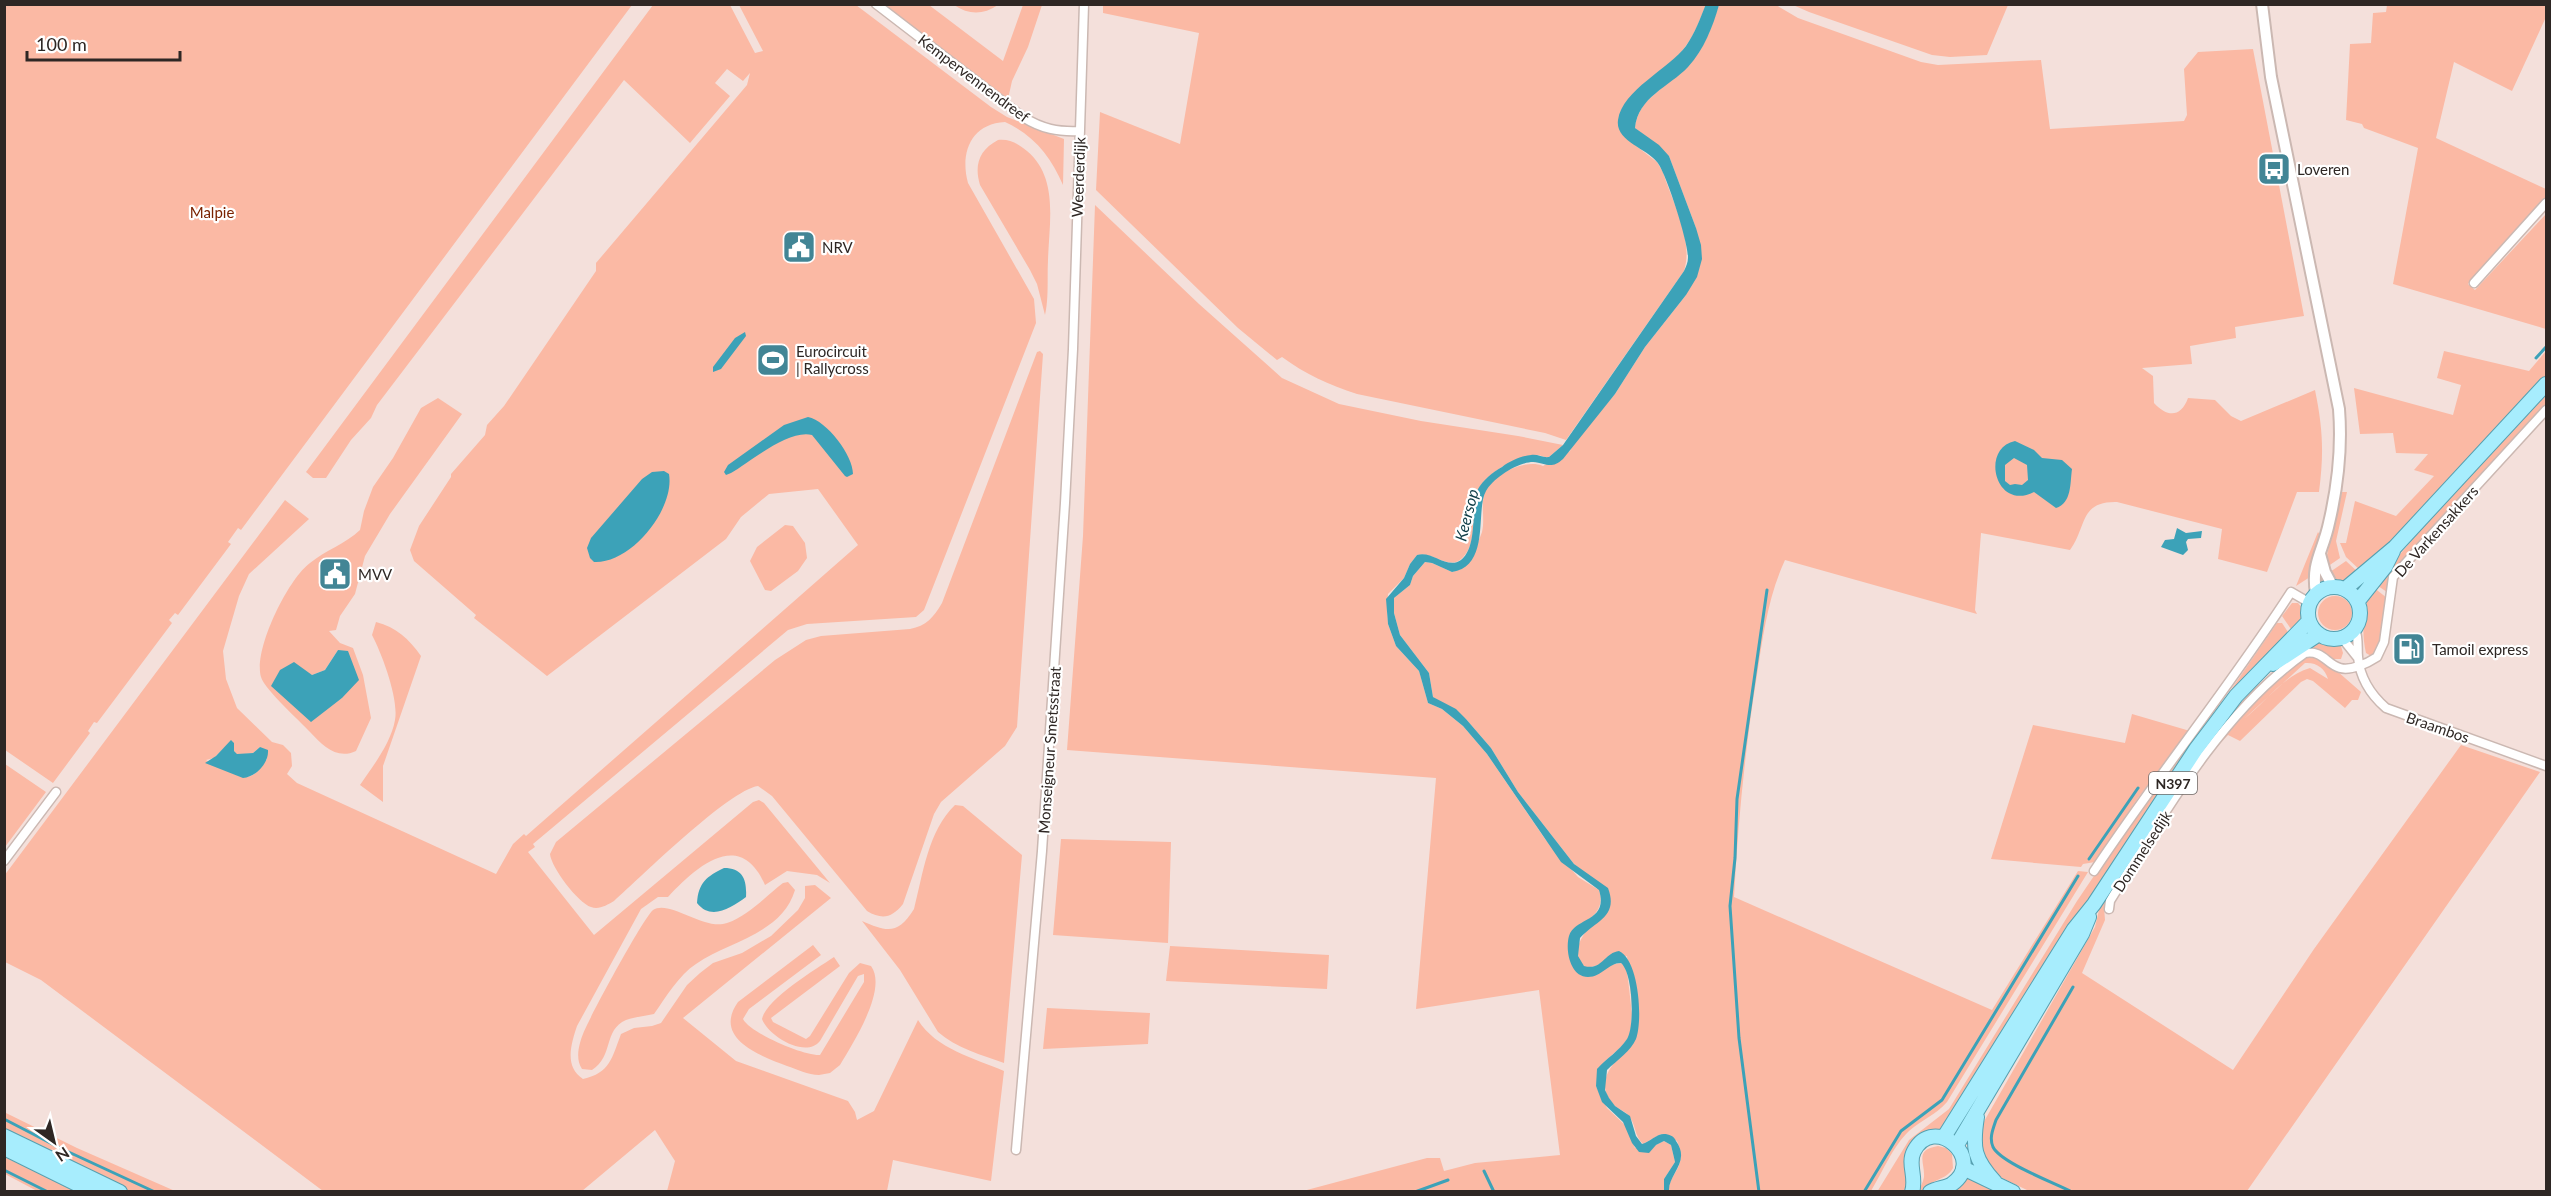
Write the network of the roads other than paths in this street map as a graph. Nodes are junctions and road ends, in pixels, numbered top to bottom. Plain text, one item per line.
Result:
1 (876, 4) edge
2 (1084, 4) edge
3 (2262, 4) edge
4 (1080, 131) junction
5 (2547, 203) edge
6 (2474, 284) dead end
7 (1073, 349) joint
8 (2547, 384) edge
9 (2547, 410) edge
10 (2396, 547) junction
11 (2320, 554) junction
12 (2339, 588) junction
13 (2313, 599) junction
14 (2358, 602) junction
15 (2309, 621) junction
16 (2355, 628) junction
17 (2319, 634) junction
18 (2342, 638) junction
19 (2359, 661) junction
20 (2263, 669) junction
21 (2547, 766) edge
22 (56, 792) dead end
23 (4, 861) edge
24 (2094, 871) dead end
25 (2094, 904) junction
26 (2109, 909) dead end
27 (1978, 1112) junction
28 (4, 1136) edge
29 (1944, 1137) junction
30 (1957, 1145) junction
31 (4, 1148) edge
32 (1016, 1150) dead end
33 (1963, 1168) junction
34 (1995, 1182) junction
35 (93, 1191) edge
36 (120, 1191) edge
37 (1912, 1191) edge
38 (1930, 1191) edge
39 (2013, 1191) edge

1 - 4 street, Kempervennendreef
2 - 4 street, Weerderdijk
3 - 11 street
4 - 7 street, Weerderdijk
5 - 6 street
7 - 32 street, Monseigneur Smetsstraat
8 - 10 main road
9 - 19 street, De Varkensakkers
10 - 12 main road
10 - 14 main road
11 - 12 street
11 - 13 street
12 - 13 main road
12 - 14 main road
13 - 15 main road
13 - 24 street, Dommelsedijk
14 - 16 main road
15 - 17 main road
15 - 20 main road, Dommelsedijk / N397
16 - 18 main road
16 - 19 street, Braambos
17 - 18 main road
17 - 20 main road, Dommelsedijk / N397
18 - 19 street, Braambos
19 - 21 street, Braambos
19 - 26 street, Dommelsedijk
20 - 25 main road, Dommelsedijk / N397
22 - 23 street
25 - 27 main road, Dommelsedijk / N397
25 - 29 main road, Dommelsedijk / N397
27 - 30 main road, Dommelsedijk / N397
27 - 34 main road
28 - 36 main road
29 - 30 main road
29 - 37 main road
30 - 33 main road
31 - 35 main road
33 - 34 main road
33 - 38 main road
34 - 39 main road

